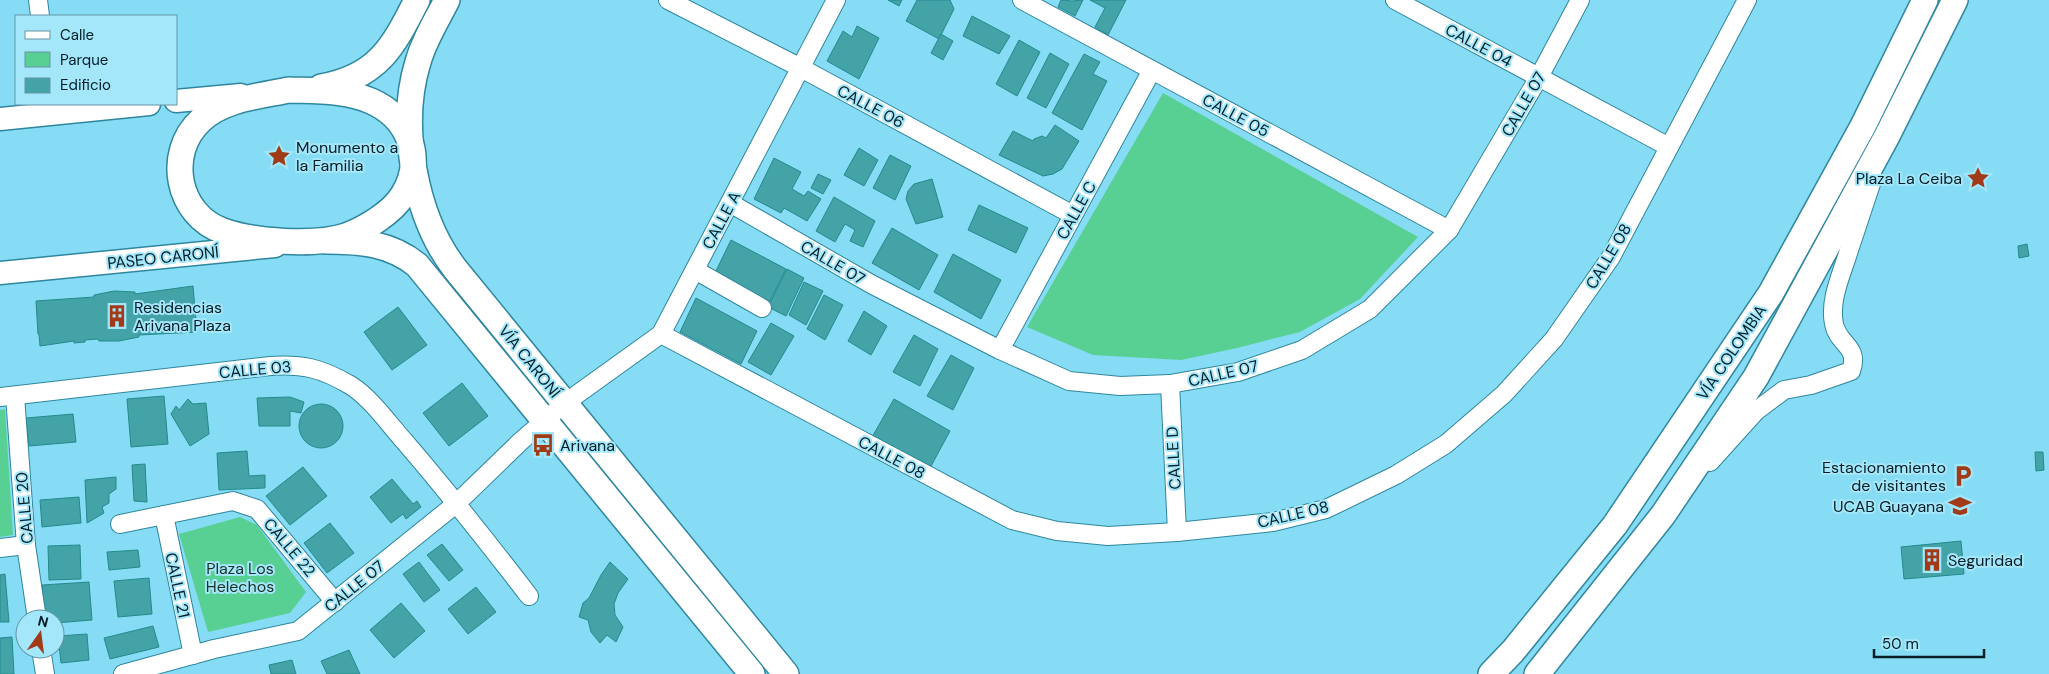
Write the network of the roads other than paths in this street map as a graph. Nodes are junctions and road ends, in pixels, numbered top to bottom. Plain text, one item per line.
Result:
1 (38, 0) edge
2 (417, 0) edge
3 (447, 0) edge
4 (668, 0) edge
5 (836, 0) edge
6 (1022, 0) edge
7 (1395, 0) edge
8 (1580, 0) edge
9 (1747, 0) edge
10 (1925, 0) edge
11 (1955, 0) edge
12 (40, 15) edge
13 (801, 68) junction
14 (1152, 70) junction
15 (1539, 77) junction
16 (289, 90) junction
17 (178, 101) edge
18 (129, 105) edge
19 (50, 109) edge
20 (0, 119) edge
21 (1887, 136) junction
22 (1669, 147) junction
23 (412, 149) junction
24 (730, 203) junction
25 (1073, 215) junction
26 (1449, 230) junction
27 (326, 241) junction
28 (695, 270) junction
29 (0, 274) edge
30 (762, 308) dead end
31 (661, 334) junction
32 (1000, 350) junction
33 (1170, 384) junction
34 (8, 396) edge
35 (565, 404) junction
36 (545, 421) junction
37 (457, 503) junction
38 (1663, 514) junction
39 (164, 515) junction
40 (120, 524) dead end
41 (1177, 532) junction
42 (26, 545) junction
43 (0, 548) edge
44 (529, 596) dead end
45 (335, 602) junction
46 (36, 609) edge
47 (193, 655) junction
48 (43, 659) edge
49 (45, 674) edge
50 (123, 674) edge
51 (752, 674) edge
52 (786, 674) edge
53 (1491, 674) edge
54 (1537, 674) edge

1 - 12 street
2 - 16 main road
3 - 23 main road, VÍA CARONÍ
4 - 13 street, CALLE 06
5 - 13 street, CALLE A
6 - 14 street, CALLE 05
7 - 15 street, CALLE 04
8 - 15 street, CALLE 07
9 - 22 street, CALLE 08
10 - 53 main road, VÍA COLOMBIA
11 - 21 main road, VÍA COLOMBIA
13 - 24 street, CALLE A
13 - 25 street, CALLE 06
14 - 25 street, CALLE C
14 - 26 street, CALLE 05
15 - 22 street, CALLE 04
15 - 26 street, CALLE 07
16 - 17 street, PASEO CARONÍ
16 - 23 main road, PASEO CARONÍ
16 - 27 main road, PASEO CARONÍ
18 - 19 street
19 - 20 street
21 - 38 main road, VÍA COLOMBIA
21 - 38 street
22 - 41 street, CALLE 08
23 - 27 main road, PASEO CARONÍ
23 - 35 main road, VÍA CARONÍ
24 - 28 street, CALLE A
24 - 32 street, CALLE 07
25 - 32 street, CALLE C
26 - 33 street, CALLE 07
27 - 29 street, PASEO CARONÍ
27 - 36 main road, VÍA CARONÍ
28 - 30 street
28 - 31 street, CALLE A
31 - 35 street, CALLE A
31 - 41 street, CALLE 08
32 - 33 street, CALLE 07
33 - 41 street, CALLE D
34 - 37 street, CALLE 03
34 - 42 street, CALLE 20
35 - 36 street, CALLE A
35 - 52 main road, VÍA CARONÍ
36 - 37 street, CALLE 07
36 - 51 main road, VÍA CARONÍ
37 - 44 street, CALLE 03
37 - 45 street, CALLE 07
38 - 54 main road, VÍA COLOMBIA
39 - 40 street, CALLE 22
39 - 45 street, CALLE 22
39 - 47 street, CALLE 21
42 - 43 street
42 - 46 street, CALLE 20
45 - 47 street, CALLE 07
47 - 50 street, CALLE 07
48 - 49 street

